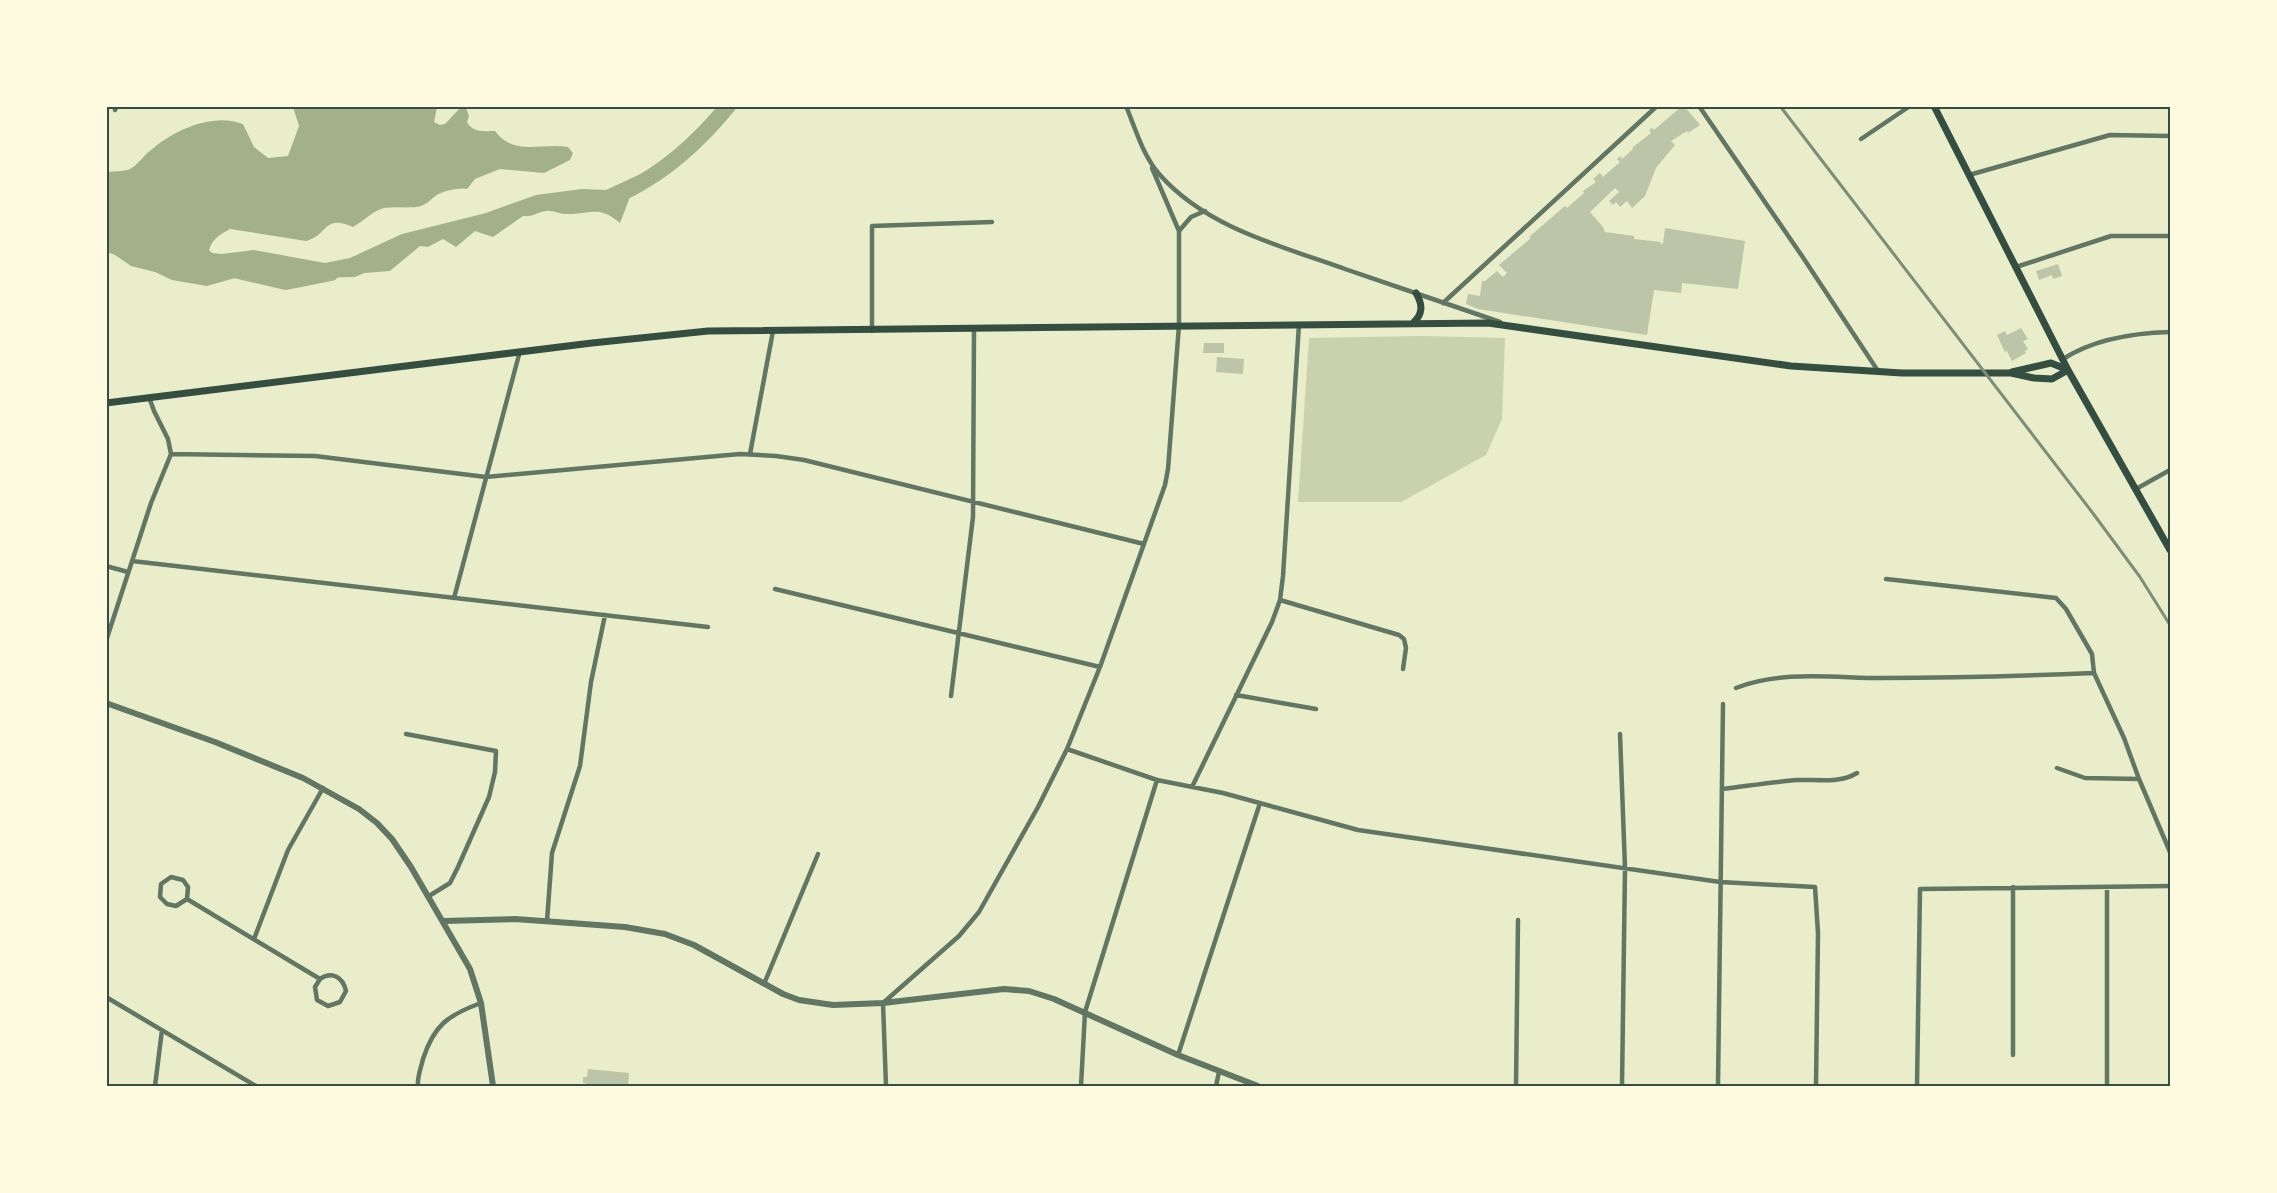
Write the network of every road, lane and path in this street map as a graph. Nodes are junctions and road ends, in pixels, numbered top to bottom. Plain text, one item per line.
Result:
1 (1126, 106) edge
2 (1657, 106) edge
3 (1699, 106) edge
4 (1910, 106) edge
5 (1934, 106) edge
6 (2170, 136) edge
7 (1861, 139) dead end
8 (1148, 157) junction
9 (1969, 175) junction
10 (1205, 212) junction
11 (992, 222) dead end
12 (1179, 231) junction
13 (2170, 236) edge
14 (2016, 267) junction
15 (1416, 293) junction
16 (1443, 303) junction
17 (1413, 323) junction
18 (1503, 323) junction
19 (1299, 324) junction
20 (1179, 325) junction
21 (974, 328) junction
22 (773, 331) junction
23 (873, 331) junction
24 (2170, 332) edge
25 (520, 351) junction
26 (2063, 359) junction
27 (2068, 370) junction
28 (1878, 371) junction
29 (2011, 373) junction
30 (149, 397) junction
31 (106, 403) edge
32 (171, 454) junction
33 (750, 454) junction
34 (2170, 470) edge
35 (486, 477) junction
36 (2136, 489) junction
37 (974, 502) junction
38 (1144, 544) junction
39 (2170, 550) edge
40 (132, 561) junction
41 (106, 566) edge
42 (128, 572) junction
43 (1886, 579) dead end
44 (775, 589) dead end
45 (454, 598) junction
46 (1280, 600) junction
47 (605, 615) junction
48 (708, 627) dead end
49 (958, 633) junction
50 (106, 641) edge
51 (1100, 667) junction
52 (1403, 669) dead end
53 (2094, 673) junction
54 (1736, 688) dead end
55 (1236, 695) junction
56 (951, 696) dead end
57 (106, 703) edge
58 (1723, 704) dead end
59 (1316, 710) dead end
60 (406, 734) dead end
61 (1620, 734) dead end
62 (1067, 749) junction
63 (2057, 768) dead end
64 (1857, 773) dead end
65 (2139, 779) junction
66 (1157, 780) junction
67 (1192, 787) junction
68 (323, 788) junction
69 (1722, 789) junction
70 (1260, 803) junction
71 (2170, 852) edge
72 (818, 854) dead end
73 (1625, 868) junction
74 (1720, 882) junction
75 (2170, 886) edge
76 (2013, 887) junction
77 (2107, 887) junction
78 (429, 896) junction
79 (187, 899) junction
80 (1518, 920) dead end
81 (444, 921) junction
82 (547, 921) junction
83 (254, 939) junction
84 (320, 979) junction
85 (764, 984) junction
86 (106, 997) edge
87 (481, 1003) junction
88 (883, 1003) junction
89 (1085, 1012) junction
90 (162, 1030) junction
91 (1178, 1055) junction
92 (2013, 1055) dead end
93 (1219, 1072) junction
94 (154, 1086) edge
95 (256, 1086) edge
96 (418, 1086) edge
97 (493, 1086) edge
98 (886, 1086) edge
99 (1081, 1086) edge
100 (1216, 1086) edge
101 (1258, 1086) edge
102 (1516, 1086) edge
103 (1622, 1086) edge
104 (1718, 1086) edge
105 (1816, 1086) edge
106 (1917, 1086) edge
107 (2107, 1086) edge

1 - 8 street
2 - 16 street
3 - 28 street
4 - 7 street
5 - 9 main road
6 - 9 street
8 - 10 street
8 - 12 street
9 - 14 main road
10 - 12 street
10 - 15 street
11 - 23 street
12 - 20 street
13 - 14 street
14 - 26 main road
15 - 16 street
15 - 17 main road
16 - 18 street
17 - 18 main road
17 - 19 main road
18 - 28 main road
19 - 20 main road
19 - 46 street
20 - 21 main road
20 - 38 street
21 - 23 main road
21 - 37 street
22 - 23 main road
22 - 25 main road
22 - 33 street
24 - 26 street
25 - 30 main road
25 - 35 street
26 - 27 main road
27 - 29 main road
27 - 29 main road
27 - 36 main road
28 - 29 main road
30 - 31 main road
30 - 32 street
32 - 35 street
32 - 40 street
33 - 35 street
33 - 37 street
34 - 36 street
35 - 45 street
36 - 39 main road
37 - 38 street
37 - 49 street
38 - 51 street
40 - 42 street
40 - 45 street
41 - 42 street
42 - 50 street
43 - 53 street
44 - 49 street
45 - 47 street
46 - 52 street
46 - 55 street
47 - 48 street
47 - 82 street
49 - 51 street
49 - 56 street
51 - 62 street
53 - 54 street
53 - 65 street
55 - 59 street
55 - 67 street
57 - 68 street
58 - 69 street
60 - 78 street
61 - 73 street
62 - 66 street
62 - 88 street
63 - 65 street
64 - 69 street
65 - 71 street
66 - 67 street
66 - 89 street
67 - 70 street
68 - 78 street
68 - 83 street
69 - 74 street
70 - 73 street
70 - 91 street
72 - 85 street
73 - 74 street
73 - 103 street
74 - 104 street
74 - 105 street
75 - 77 street
76 - 77 street
76 - 92 street
76 - 106 street
77 - 107 street
78 - 81 street
79 - 79 street
79 - 83 street
80 - 102 street
81 - 82 street
81 - 87 street
82 - 85 street
83 - 84 street
84 - 84 street
85 - 88 street
86 - 90 street
87 - 96 street
87 - 97 street
88 - 89 street
88 - 98 street
89 - 91 street
89 - 99 street
90 - 94 street
90 - 95 street
91 - 93 street
93 - 100 street
93 - 101 street

